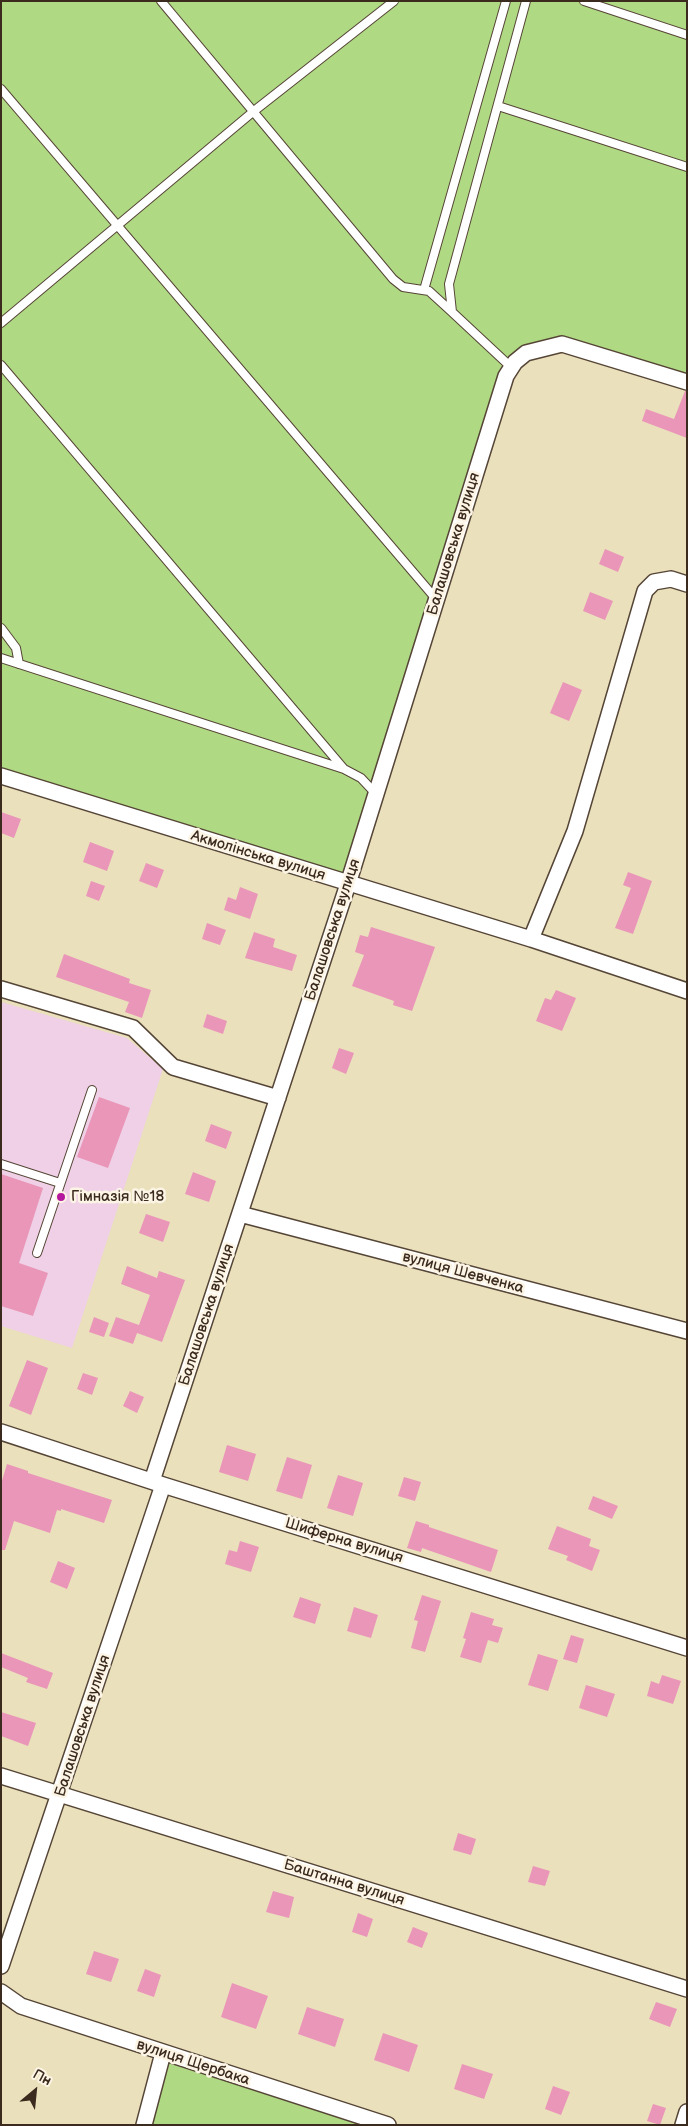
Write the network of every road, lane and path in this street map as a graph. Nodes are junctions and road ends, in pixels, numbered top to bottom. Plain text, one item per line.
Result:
1 (161, 1) edge
2 (506, 1) edge
3 (526, 1) edge
4 (584, 1) edge
5 (392, 2) edge
6 (687, 35) edge
7 (1, 88) edge
8 (498, 106) junction
9 (254, 111) junction
10 (687, 168) edge
11 (117, 226) junction
12 (424, 290) junction
13 (452, 312) junction
14 (1, 323) edge
15 (1, 365) edge
16 (509, 372) junction
17 (687, 382) edge
18 (687, 584) edge
19 (437, 600) junction
20 (1, 628) edge
21 (1, 658) edge
22 (19, 664) junction
23 (344, 769) junction
24 (1, 776) edge
25 (376, 794) junction
26 (348, 884) junction
27 (531, 939) junction
28 (1, 989) edge
29 (687, 990) edge
30 (92, 1090) dead end
31 (278, 1098) junction
32 (1, 1164) edge
33 (60, 1183) junction
34 (240, 1214) junction
35 (37, 1253) dead end
36 (687, 1331) edge
37 (1, 1432) edge
38 (158, 1483) junction
39 (687, 1648) edge
40 (1, 1776) edge
41 (60, 1794) junction
42 (1, 1966) edge
43 (687, 1990) edge
44 (1, 1992) edge
45 (163, 2053) junction
46 (687, 2112) edge
47 (144, 2125) edge
48 (388, 2125) edge
49 (683, 2125) edge

1 - 9 lane
2 - 12 lane
3 - 8 lane
4 - 6 lane
5 - 9 lane
7 - 11 lane
8 - 10 lane
8 - 13 lane
9 - 11 lane
9 - 12 lane
11 - 14 lane
11 - 19 lane
12 - 13 lane
13 - 16 lane
15 - 23 lane
16 - 17 street
16 - 19 street, Балашовська вулиця
18 - 27 street
19 - 25 street, Балашовська вулиця
20 - 22 lane
21 - 22 lane
22 - 23 lane
23 - 25 lane
24 - 26 street, Акмолінська вулиця
25 - 26 street, Балашовська вулиця
26 - 27 street, Акмолінська вулиця
26 - 31 street, Балашовська вулиця
27 - 29 street, Акмолінська вулиця
28 - 31 street
30 - 33 lane
31 - 34 street, Балашовська вулиця
32 - 33 lane
33 - 35 lane
34 - 36 street, вулиця Шевченка
34 - 38 street, Балашовська вулиця
37 - 38 street, Шиферна вулиця
38 - 39 street, Шиферна вулиця
38 - 41 street, Балашовська вулиця
40 - 41 street, Баштанна вулиця
41 - 42 street, Балашовська вулиця
41 - 43 street, Баштанна вулиця
44 - 45 street, вулиця Щербака
45 - 47 street
45 - 48 street, вулиця Щербака
46 - 49 street

